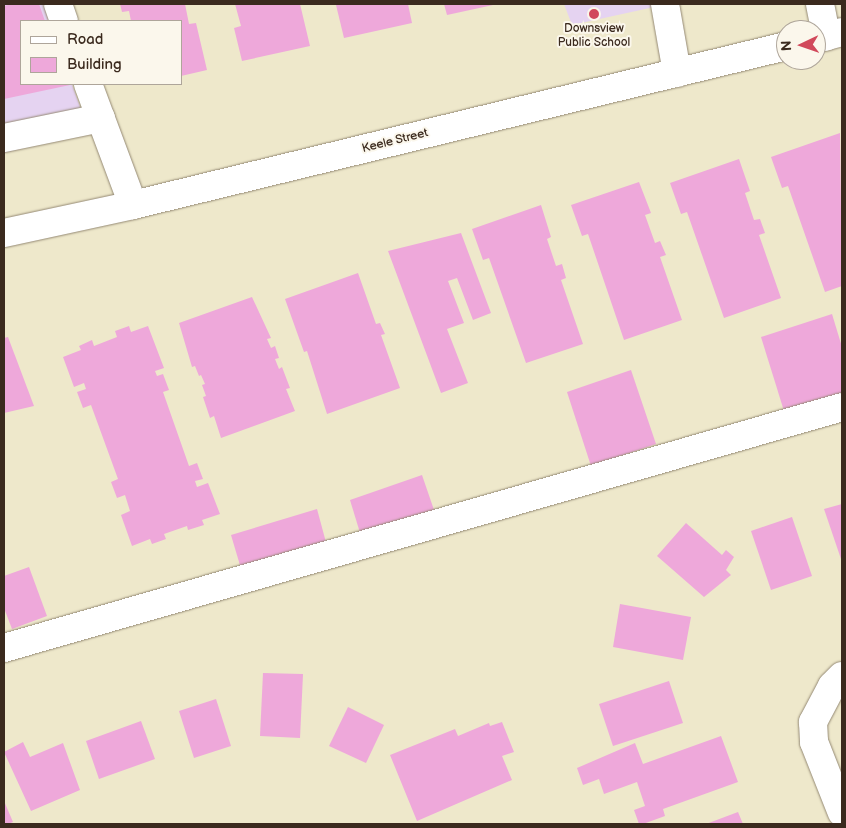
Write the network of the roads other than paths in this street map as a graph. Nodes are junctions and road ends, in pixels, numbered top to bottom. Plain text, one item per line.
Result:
1 (58, 4) edge
2 (665, 4) edge
3 (820, 4) edge
4 (64, 20) edge
5 (828, 36) edge
6 (776, 48) edge
7 (677, 72) junction
8 (88, 85) edge
9 (101, 118) junction
10 (4, 138) edge
11 (133, 205) junction
12 (4, 233) edge
13 (842, 407) edge
14 (4, 648) edge
15 (842, 676) edge
16 (842, 813) edge

1 - 4 main road
2 - 7 main road
3 - 5 main road
6 - 7 main road, Keele Street
7 - 11 main road, Keele Street
8 - 9 main road
9 - 10 main road
9 - 11 main road
11 - 12 main road, Keele Street
13 - 14 main road
15 - 16 main road

